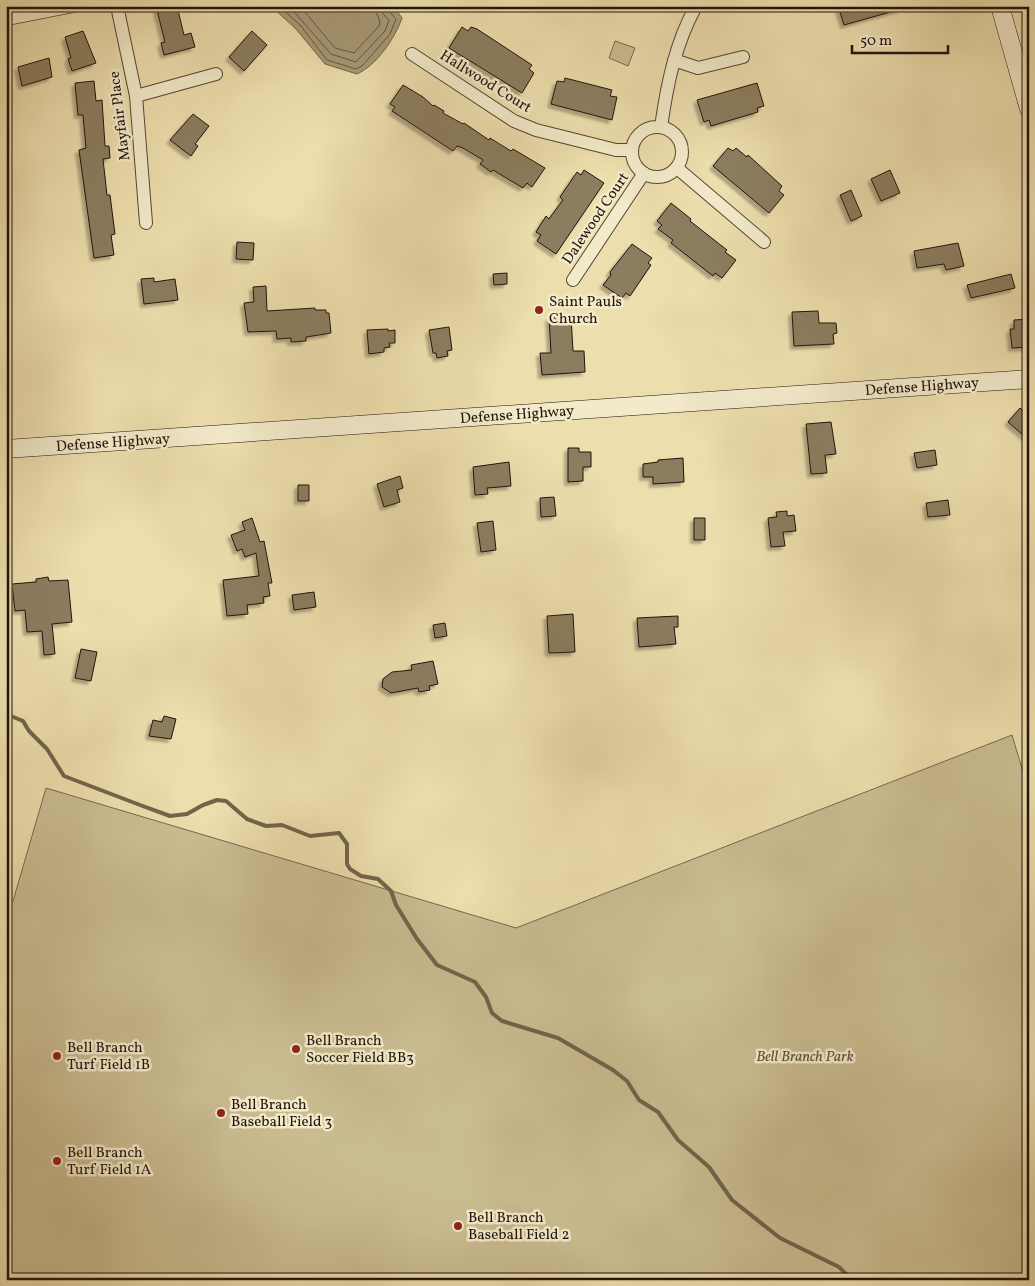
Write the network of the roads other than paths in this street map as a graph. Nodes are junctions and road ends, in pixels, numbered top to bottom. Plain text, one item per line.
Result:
1 (73, 6) edge
2 (117, 6) edge
3 (696, 6) edge
4 (1000, 6) edge
5 (7, 19) edge
6 (412, 54) dead end
7 (743, 57) dead end
8 (674, 60) junction
9 (216, 74) dead end
10 (136, 96) junction
11 (1029, 109) edge
12 (662, 127) junction
13 (632, 150) junction
14 (677, 168) junction
15 (644, 174) junction
16 (146, 223) dead end
17 (764, 242) dead end
18 (573, 280) dead end
19 (1029, 379) edge
20 (6, 449) edge

1 - 5 street
2 - 10 street, Mayfair Place
3 - 8 street
4 - 11 main road
6 - 13 street, Hallwood Court
7 - 8 street
8 - 12 street
9 - 10 street
10 - 16 street, Mayfair Place
12 - 13 street
12 - 14 street
13 - 15 street
14 - 15 street
14 - 17 street
15 - 18 street, Dalewood Court
19 - 20 main road, Defense Highway

